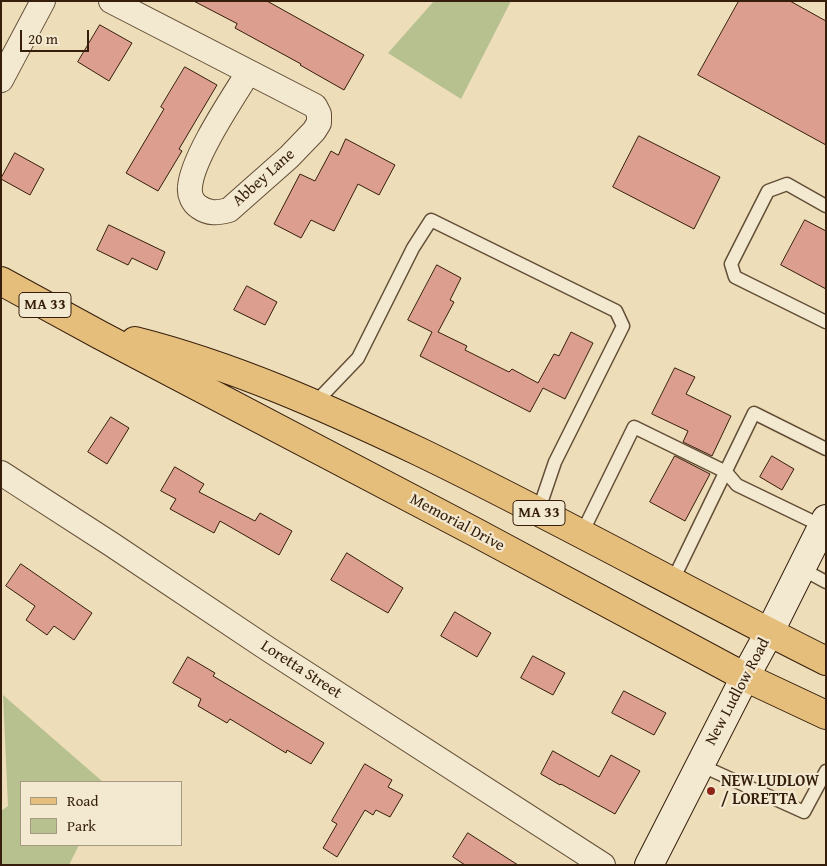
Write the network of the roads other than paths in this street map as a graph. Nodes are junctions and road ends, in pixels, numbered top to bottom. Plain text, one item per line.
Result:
1 (43, 1) edge
2 (112, 1) edge
3 (248, 73) junction
4 (1, 80) edge
5 (826, 206) edge
6 (1, 281) edge
7 (826, 322) edge
8 (89, 329) junction
9 (314, 404) junction
10 (826, 449) edge
11 (726, 472) junction
12 (1, 474) edge
13 (538, 512) junction
14 (824, 522) edge
15 (582, 535) junction
16 (802, 570) junction
17 (672, 582) junction
18 (826, 582) edge
19 (769, 633) junction
20 (826, 661) edge
21 (745, 677) junction
22 (826, 715) edge
23 (700, 765) junction
24 (826, 771) edge
25 (603, 865) edge
26 (649, 865) edge

1 - 4 street
2 - 3 street, Abbey Lane
3 - 3 street, Abbey Lane
5 - 7 lane
6 - 8 main road, Memorial Drive / MA 33
8 - 9 main road, Memorial Drive / MA 33
8 - 21 main road, Memorial Drive / MA 33
9 - 13 main road, Memorial Drive / MA 33
9 - 13 lane
10 - 11 lane
11 - 14 lane
11 - 15 lane
11 - 17 lane
12 - 25 street, Loretta Street
13 - 15 main road, Memorial Drive / MA 33
14 - 16 main road, New Ludlow Road
15 - 17 main road, Memorial Drive / MA 33
16 - 18 lane
16 - 19 main road, New Ludlow Road
17 - 19 main road, Memorial Drive / MA 33
19 - 20 main road, Memorial Drive / MA 33
19 - 21 main road, New Ludlow Road
21 - 22 main road, Memorial Drive / MA 33
21 - 23 main road, New Ludlow Road
23 - 24 lane
23 - 26 main road, New Ludlow Road

